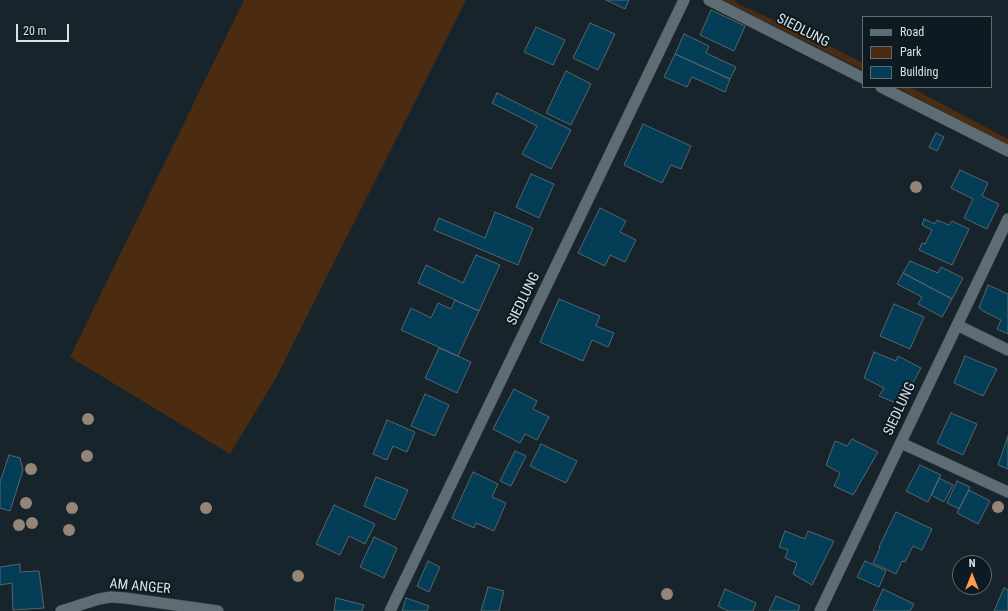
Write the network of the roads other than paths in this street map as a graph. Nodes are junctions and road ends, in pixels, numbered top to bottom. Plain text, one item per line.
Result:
1 (684, 0) edge
2 (709, 0) edge
3 (862, 77) edge
4 (883, 88) edge
5 (1008, 151) edge
6 (1008, 219) edge
7 (956, 325) junction
8 (1008, 350) edge
9 (901, 443) junction
10 (1008, 492) edge
11 (61, 611) edge
12 (218, 611) edge
13 (390, 611) edge
14 (820, 611) edge

1 - 13 street, SIEDLUNG
2 - 3 street, SIEDLUNG
4 - 5 street
6 - 7 street, SIEDLUNG
7 - 8 street
7 - 9 street, SIEDLUNG
9 - 10 street
9 - 14 street, SIEDLUNG
11 - 12 street, AM ANGER

